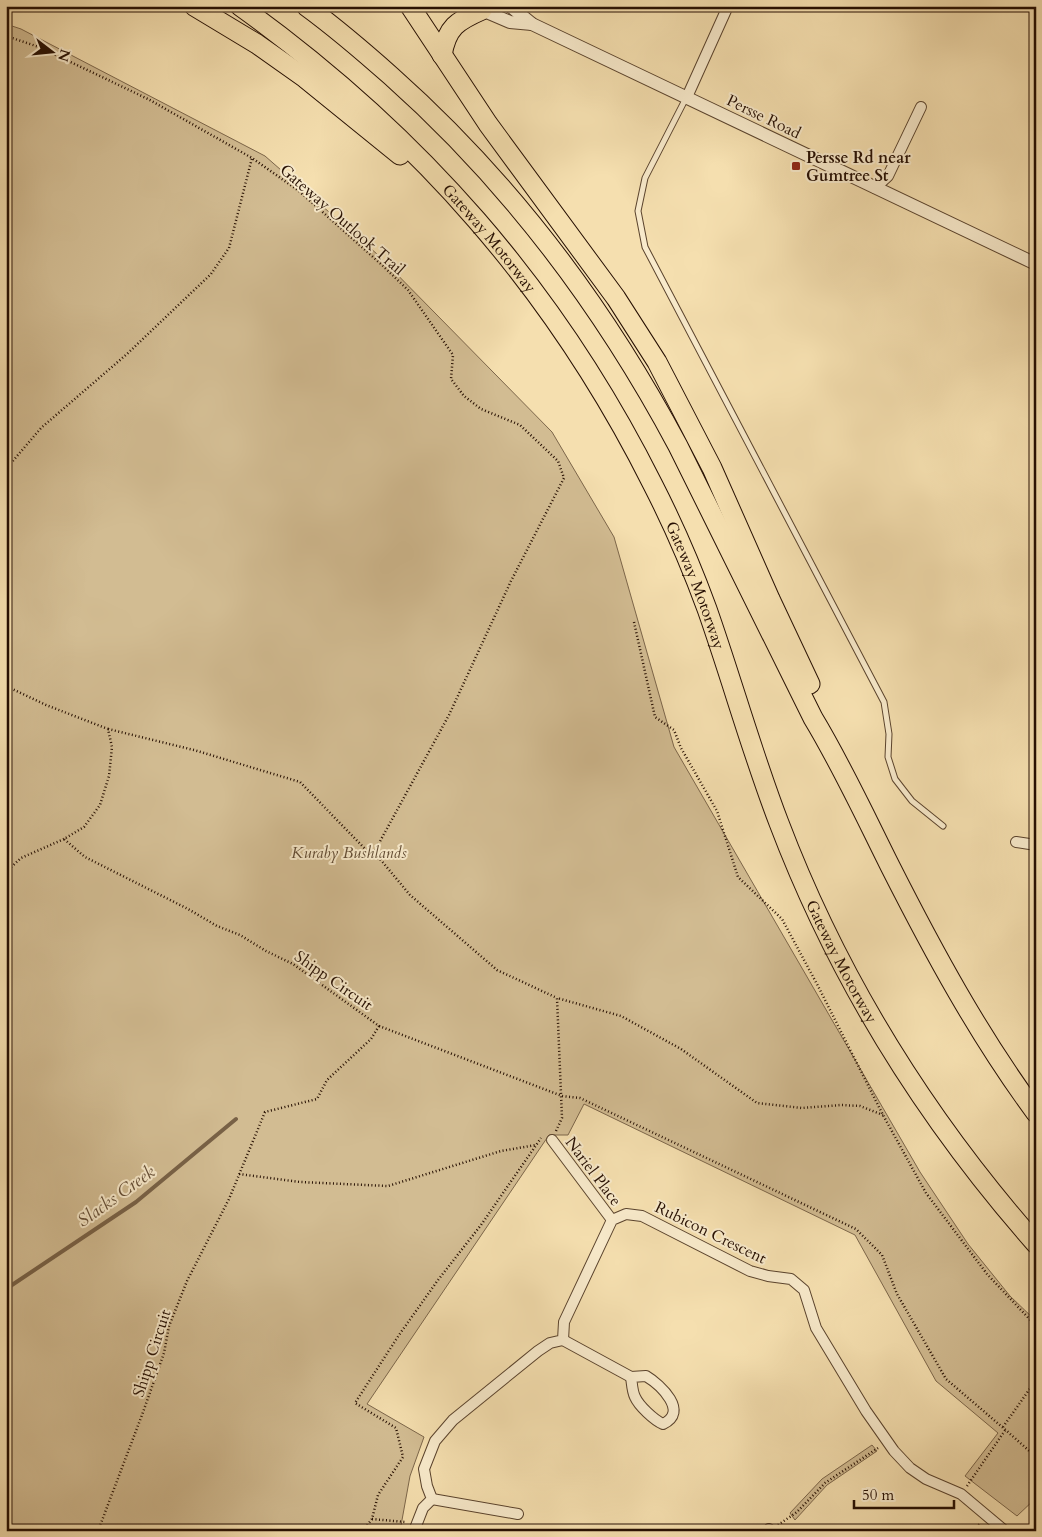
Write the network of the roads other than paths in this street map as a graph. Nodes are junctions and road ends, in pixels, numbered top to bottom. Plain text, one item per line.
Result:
1 (194, 6) edge
2 (240, 6) edge
3 (306, 6) edge
4 (410, 6) edge
5 (510, 6) edge
6 (728, 6) edge
7 (478, 8) edge
8 (532, 24) junction
9 (442, 55) junction
10 (687, 98) junction
11 (921, 107) dead end
12 (434, 172) junction
13 (876, 188) junction
14 (1036, 264) edge
15 (834, 752) junction
16 (943, 826) dead end
17 (1016, 842) dead end
18 (1036, 845) edge
19 (1036, 1113) edge
20 (552, 1140) road end
21 (612, 1220) junction
22 (1036, 1244) edge
23 (563, 1340) junction
24 (631, 1377) junction
25 (432, 1499) junction
26 (518, 1514) dead end
27 (414, 1531) edge
28 (1005, 1531) edge

1 - 12 highway
2 - 12 highway, Gateway Motorway
3 - 15 highway
4 - 9 highway
5 - 8 street, Persse Road
6 - 10 street
7 - 8 street, Persse Road
7 - 9 highway
8 - 10 street, Persse Road
9 - 15 highway
10 - 13 street, Persse Road
10 - 16 lane
11 - 13 street
12 - 22 highway, Gateway Motorway
13 - 14 street, Persse Road
15 - 19 highway
17 - 18 street
20 - 21 street, Nariel Place
21 - 23 street
21 - 28 street, Rubicon Crescent
23 - 24 street
23 - 25 street
24 - 24 street
25 - 26 street
25 - 27 street

